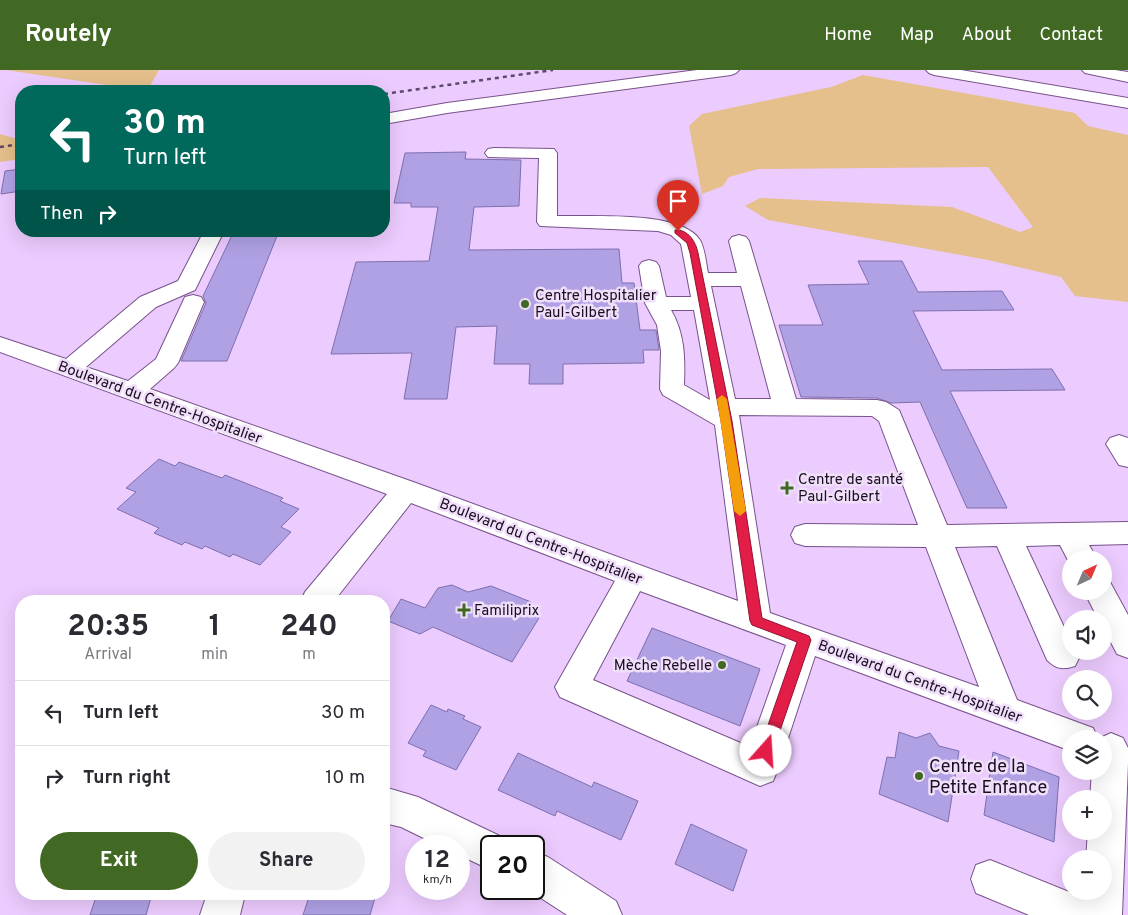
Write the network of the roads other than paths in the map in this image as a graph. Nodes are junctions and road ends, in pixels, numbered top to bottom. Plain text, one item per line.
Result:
1 (731, 70) edge
2 (934, 70) edge
3 (1007, 70) edge
4 (1090, 70) edge
5 (1128, 77) edge
6 (1128, 92) edge
7 (1128, 103) edge
8 (390, 118) edge
9 (494, 153) dead end
10 (211, 237) edge
11 (739, 241) dead end
12 (649, 266) dead end
13 (749, 279) junction
14 (699, 280) junction
15 (193, 302) dead end
16 (656, 303) junction
17 (704, 304) junction
18 (0, 344) edge
19 (69, 369) junction
20 (132, 391) junction
21 (786, 407) junction
22 (725, 414) junction
23 (406, 490) junction
24 (1128, 533) edge
25 (1007, 534) junction
26 (804, 535) dead end
27 (938, 536) junction
28 (1075, 546) edge
29 (633, 576) junction
30 (321, 595) edge
31 (1104, 600) edge
32 (756, 621) junction
33 (804, 640) junction
34 (1128, 644) edge
35 (1062, 654) edge
36 (1006, 712) junction
37 (1062, 732) edge
38 (1106, 780) edge
39 (390, 806) edge
40 (480, 846) edge
41 (1105, 850) edge
42 (545, 878) edge
43 (990, 879) dead end
44 (224, 900) edge
45 (1103, 900) edge
46 (220, 915) edge
47 (602, 915) edge
48 (1076, 915) edge
49 (1102, 915) edge

1 - 8 main road
2 - 7 main road
3 - 6 main road
4 - 5 main road
9 - 14 main road
10 - 19 main road
11 - 13 main road
12 - 16 main road
13 - 14 main road
13 - 21 main road
14 - 17 main road
15 - 20 main road
16 - 17 main road
16 - 22 main road
17 - 22 main road
18 - 19 main road, Boulevard du Centre-Hospitalier
19 - 20 main road, Boulevard du Centre-Hospitalier
20 - 23 main road, Boulevard du Centre-Hospitalier
21 - 22 main road
21 - 27 main road
22 - 32 main road
23 - 29 main road, Boulevard du Centre-Hospitalier
23 - 30 main road
24 - 28 main road
25 - 27 main road
25 - 28 main road
25 - 35 main road
26 - 27 main road
27 - 36 main road
29 - 32 main road, Boulevard du Centre-Hospitalier
29 - 33 main road
31 - 34 main road
32 - 33 main road, Boulevard du Centre-Hospitalier
33 - 36 main road, Boulevard du Centre-Hospitalier
36 - 37 main road, Boulevard du Centre-Hospitalier
38 - 41 main road
39 - 40 main road
42 - 47 main road
43 - 48 main road
44 - 46 main road
45 - 49 main road

